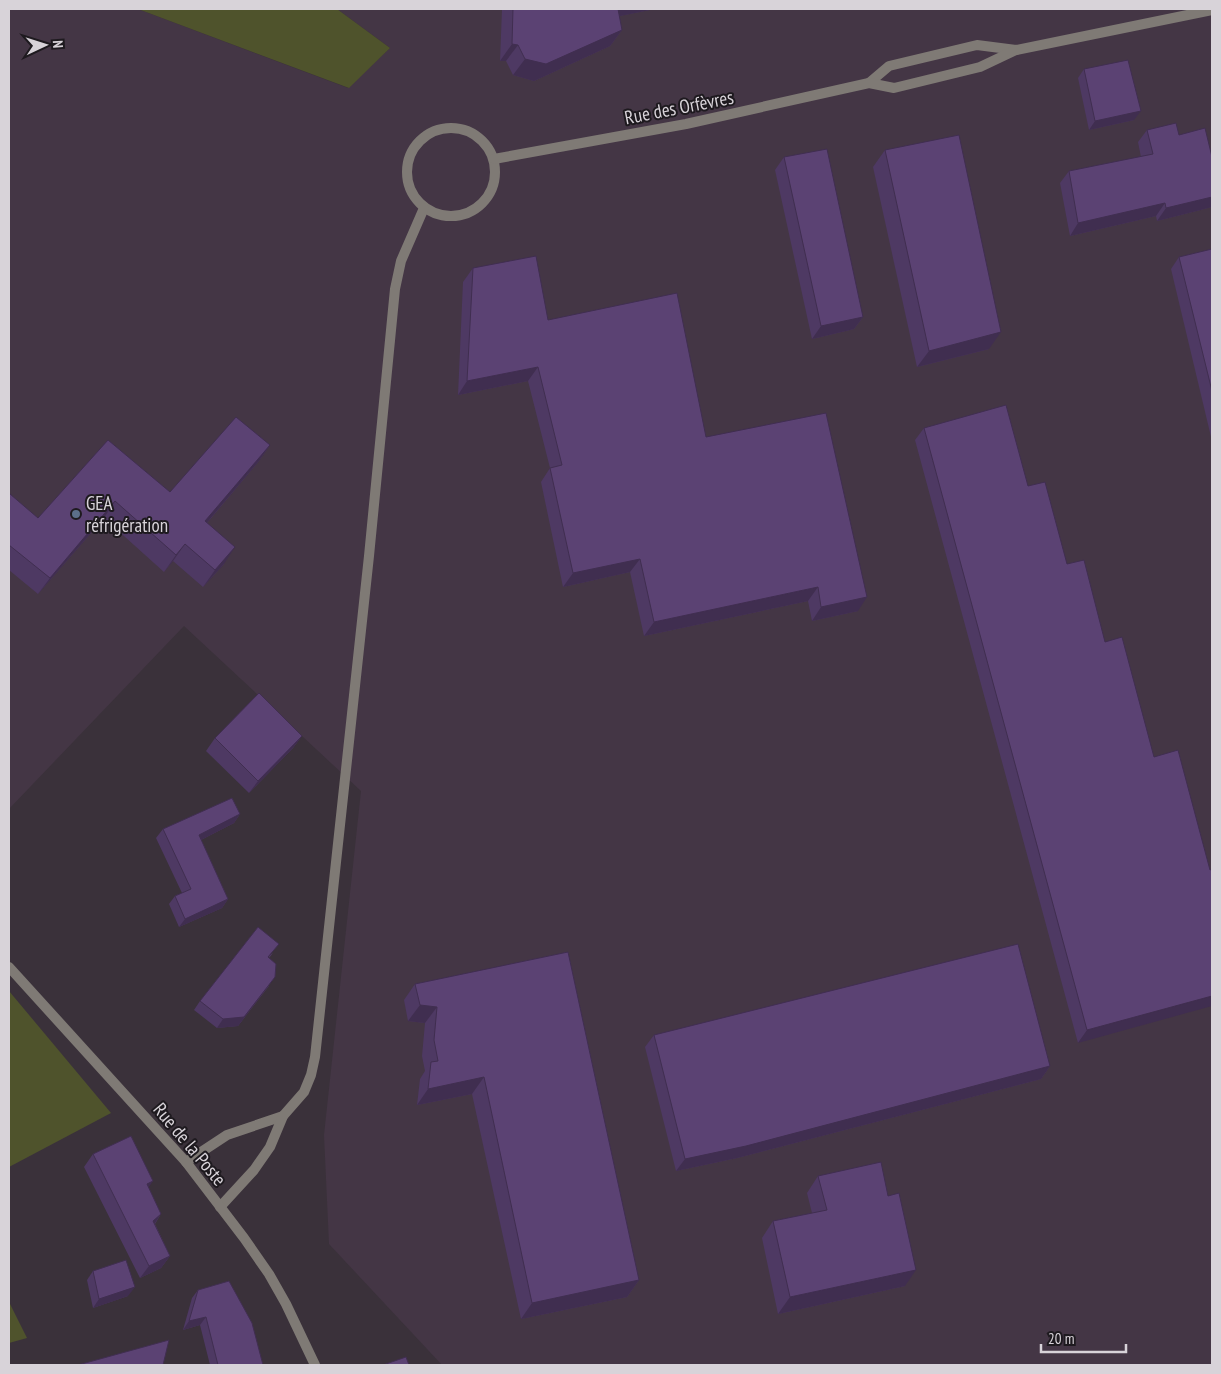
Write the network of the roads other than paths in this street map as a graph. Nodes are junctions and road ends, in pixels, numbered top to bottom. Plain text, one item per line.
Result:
1 (1212, 10) edge
2 (1016, 50) junction
3 (869, 83) junction
4 (494, 159) junction
5 (424, 208) junction
6 (9, 967) edge
7 (283, 1116) junction
8 (186, 1162) junction
9 (220, 1207) junction
10 (315, 1365) edge

1 - 2 street, Rue des Orfèvres
2 - 3 street, Rue des Orfèvres
2 - 3 street, Rue des Orfèvres
3 - 4 street, Rue des Orfèvres
4 - 5 street
4 - 5 street
5 - 7 street
6 - 8 street, Rue de la Poste
7 - 8 street
7 - 9 street
8 - 9 street, Rue de la Poste
9 - 10 street, Rue de la Poste

